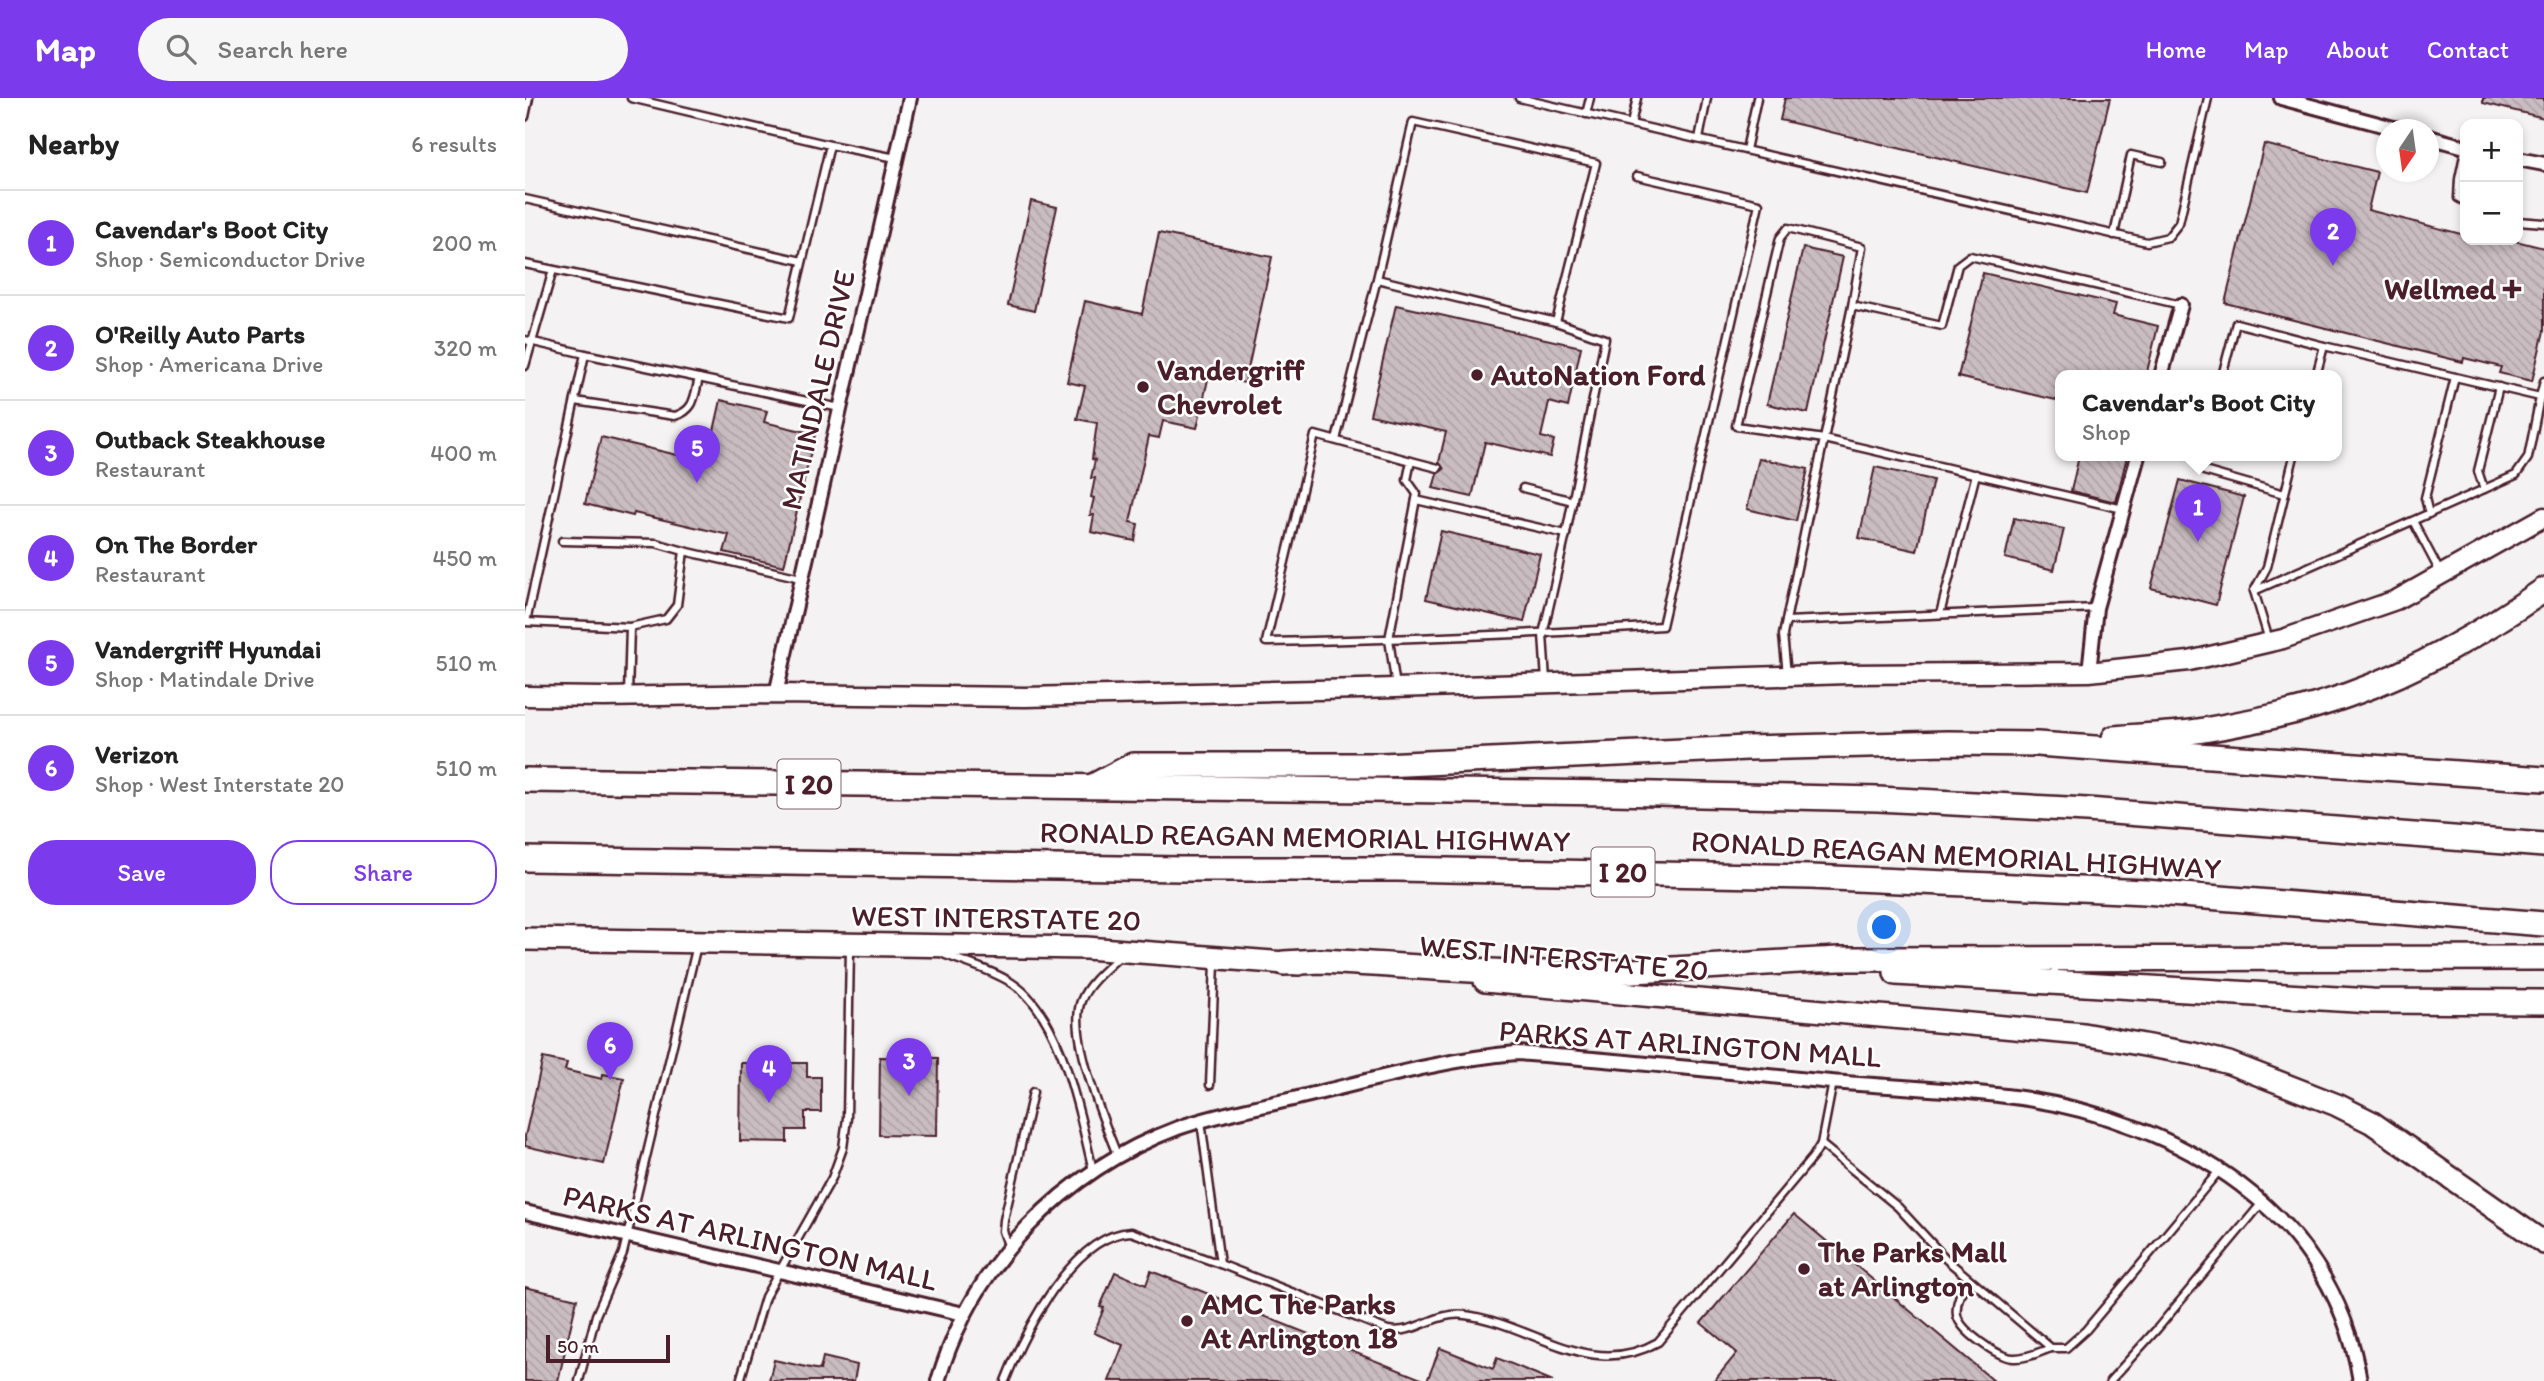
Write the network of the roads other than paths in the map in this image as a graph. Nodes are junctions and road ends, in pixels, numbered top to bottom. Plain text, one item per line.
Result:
1 (529, 98) edge
2 (631, 98) edge
3 (910, 98) edge
4 (1519, 98) edge
5 (1590, 98) edge
6 (1637, 98) edge
7 (1707, 98) edge
8 (1757, 98) edge
9 (2208, 98) edge
10 (2281, 98) edge
11 (1542, 101) edge
12 (1586, 114) junction
13 (525, 117) edge
14 (2376, 123) edge
15 (1631, 124) junction
16 (1699, 139) junction
17 (2439, 141) edge
18 (830, 145) junction
19 (2460, 147) edge
20 (1746, 150) junction
21 (896, 158) junction
22 (2523, 160) edge
23 (2162, 162) dead end
24 (2544, 164) edge
25 (2460, 174) edge
26 (1637, 176) dead end
27 (525, 199) edge
28 (2460, 199) edge
29 (2523, 221) edge
30 (2544, 223) edge
31 (2115, 235) junction
32 (803, 261) junction
33 (525, 264) edge
34 (553, 270) junction
35 (1377, 279) junction
36 (2181, 305) joint
37 (1852, 306) junction
38 (1556, 322) junction
39 (525, 340) edge
40 (534, 341) junction
41 (2324, 346) junction
42 (585, 354) junction
43 (525, 366) edge
44 (2163, 370) edge
45 (2224, 370) edge
46 (2318, 370) edge
47 (2455, 377) junction
48 (699, 378) junction
49 (2544, 381) edge
50 (2500, 387) junction
51 (2540, 397) junction
52 (575, 401) junction
53 (841, 408) junction
54 (1824, 439) junction
55 (1336, 440) junction
56 (1411, 461) junction
57 (2137, 461) edge
58 (2200, 461) edge
59 (2293, 461) edge
60 (1438, 468) dead end
61 (1976, 474) junction
62 (1523, 488) dead end
63 (2484, 489) junction
64 (2284, 494) junction
65 (1416, 500) junction
66 (1573, 500) junction
67 (2123, 509) junction
68 (2429, 514) junction
69 (2544, 517) edge
70 (2413, 520) junction
71 (1566, 534) junction
72 (562, 541) dead end
73 (684, 551) junction
74 (2442, 575) junction
75 (801, 578) junction
76 (2544, 590) edge
77 (2254, 591) junction
78 (2096, 608) junction
79 (1940, 614) junction
80 (1786, 621) junction
81 (525, 622) edge
82 (630, 627) junction
83 (1543, 634) junction
84 (1389, 639) junction
85 (2270, 642) junction
86 (2089, 672) junction
87 (1787, 676) junction
88 (1546, 683) junction
89 (1396, 688) junction
90 (776, 694) junction
91 (525, 696) edge
92 (628, 697) junction
93 (2037, 744) junction
94 (2544, 779) edge
95 (525, 780) edge
96 (1093, 787) junction
97 (2544, 845) edge
98 (525, 859) edge
99 (2544, 924) edge
100 (525, 939) edge
101 (698, 941) junction
102 (851, 944) junction
103 (918, 945) junction
104 (1126, 950) junction
105 (1215, 957) junction
106 (2544, 958) edge
107 (1284, 962) junction
108 (1658, 970) junction
109 (2544, 1002) edge
110 (1833, 1082) junction
111 (1210, 1085) dead end
112 (1033, 1092) dead end
113 (1201, 1121) junction
114 (1821, 1144) junction
115 (1118, 1157) junction
116 (1093, 1170) junction
117 (2218, 1171) junction
118 (2263, 1202) junction
119 (525, 1212) edge
120 (627, 1236) junction
121 (2544, 1242) edge
122 (1009, 1248) junction
123 (1220, 1264) junction
124 (779, 1272) junction
125 (1969, 1279) junction
126 (964, 1314) junction
127 (2051, 1348) junction
128 (579, 1381) edge
129 (740, 1381) edge
130 (938, 1381) edge
131 (1005, 1381) edge
132 (2110, 1381) edge
133 (2360, 1381) edge

1 - 13 lane
2 - 18 lane
3 - 21 street, MATINDALE DRIVE
4 - 11 lane
5 - 12 lane
6 - 15 lane
7 - 16 lane
8 - 20 lane
9 - 31 lane
10 - 14 street
11 - 12 lane
12 - 15 lane
15 - 16 lane
16 - 20 lane
17 - 19 street
18 - 21 lane
18 - 32 lane
20 - 31 lane
21 - 53 street, MATINDALE DRIVE
22 - 24 street
23 - 31 lane
25 - 28 lane
26 - 83 lane
27 - 32 lane
29 - 30 lane
32 - 34 lane
33 - 34 lane
34 - 40 lane
35 - 38 lane
35 - 38 lane
35 - 55 lane
36 - 37 lane
36 - 44 street
37 - 54 lane
37 - 54 lane
38 - 66 lane
39 - 40 lane
40 - 42 lane
40 - 43 lane
41 - 45 lane
41 - 46 lane
41 - 47 lane
42 - 48 lane
42 - 52 lane
47 - 50 lane
47 - 68 lane
48 - 52 lane
48 - 53 lane
49 - 51 lane
50 - 51 lane
50 - 63 lane
51 - 63 lane
52 - 81 lane
53 - 75 street, MATINDALE DRIVE
54 - 61 lane
54 - 80 lane
55 - 56 lane
55 - 84 lane
56 - 60 lane
56 - 65 lane
57 - 67 street
58 - 64 lane
59 - 64 lane
61 - 67 lane
61 - 79 lane
62 - 66 lane
63 - 68 lane
64 - 77 lane
65 - 71 lane
65 - 84 lane
66 - 71 lane
67 - 78 street
68 - 70 lane
69 - 74 main road
70 - 74 lane
70 - 77 lane
71 - 83 lane
72 - 73 lane
73 - 75 lane
73 - 82 lane
74 - 85 main road
75 - 90 street, MATINDALE DRIVE
76 - 93 highway
77 - 85 lane
78 - 79 lane
78 - 86 street
79 - 80 lane
80 - 87 lane
81 - 82 lane
82 - 92 lane
83 - 84 lane
83 - 88 lane
84 - 89 lane
85 - 86 main road
86 - 87 main road
87 - 88 main road
88 - 89 main road
89 - 90 main road
90 - 92 main road
91 - 92 main road
93 - 94 highway
93 - 96 highway
95 - 96 highway, RONALD REAGAN MEMORIAL HIGHWAY / I 20
96 - 97 highway, RONALD REAGAN MEMORIAL HIGHWAY / I 20
98 - 99 highway, RONALD REAGAN MEMORIAL HIGHWAY / I 20
100 - 101 main road, WEST INTERSTATE 20
101 - 102 main road, WEST INTERSTATE 20
101 - 120 lane
102 - 103 main road, WEST INTERSTATE 20
102 - 124 lane
103 - 104 main road, WEST INTERSTATE 20
103 - 116 lane
104 - 105 main road, WEST INTERSTATE 20
104 - 115 lane
105 - 107 main road, WEST INTERSTATE 20
105 - 111 lane
106 - 108 highway
107 - 108 highway
107 - 121 main road, WEST INTERSTATE 20
108 - 109 highway
110 - 113 street, PARKS AT ARLINGTON MALL
110 - 114 lane
110 - 117 street, PARKS AT ARLINGTON MALL
112 - 122 lane
113 - 115 street, PARKS AT ARLINGTON MALL
113 - 123 lane
114 - 123 lane
114 - 125 lane
115 - 116 street, PARKS AT ARLINGTON MALL
116 - 122 street, PARKS AT ARLINGTON MALL
117 - 118 street, PARKS AT ARLINGTON MALL
117 - 127 lane
118 - 132 lane
118 - 133 street, PARKS AT ARLINGTON MALL
119 - 120 street, PARKS AT ARLINGTON MALL
120 - 124 street, PARKS AT ARLINGTON MALL
120 - 128 lane
122 - 126 street, PARKS AT ARLINGTON MALL
123 - 131 lane
124 - 126 street, PARKS AT ARLINGTON MALL
124 - 129 lane
125 - 127 lane
125 - 127 lane
126 - 130 street, PARKS AT ARLINGTON MALL

